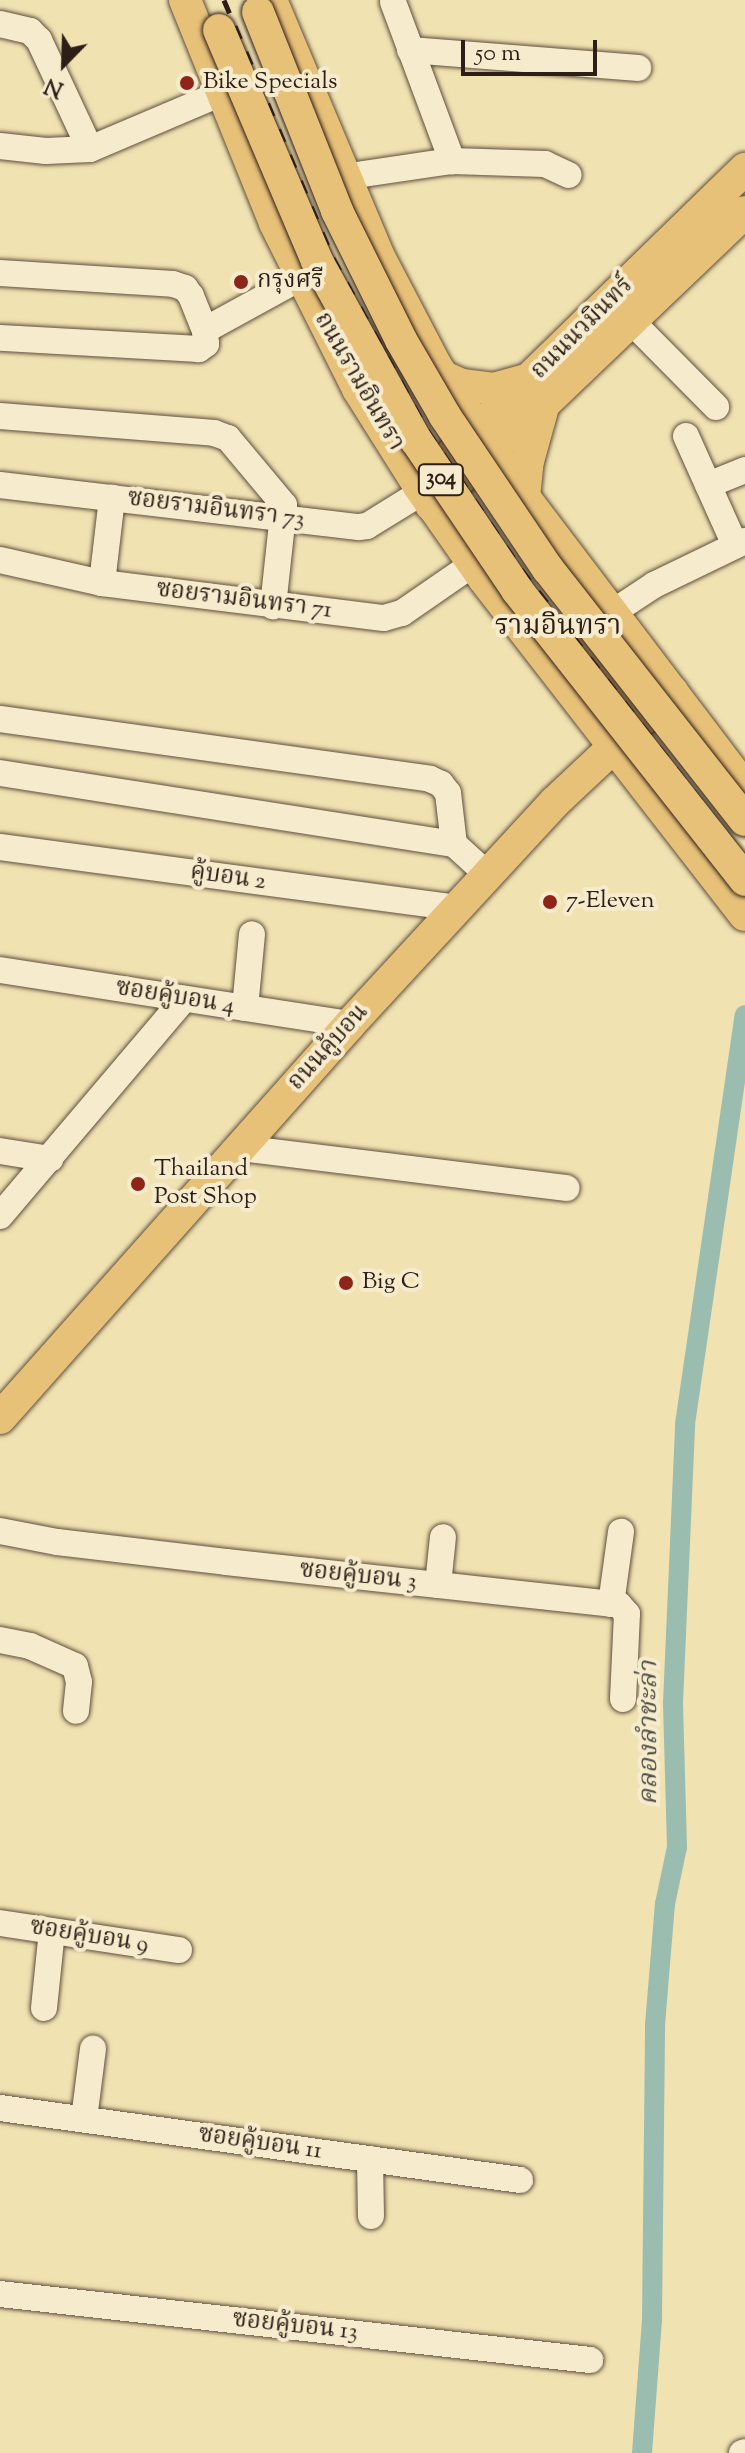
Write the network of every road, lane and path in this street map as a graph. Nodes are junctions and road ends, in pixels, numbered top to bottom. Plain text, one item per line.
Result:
1 (185, 0) edge
2 (206, 0) edge
3 (393, 2) dead end
4 (261, 4) edge
5 (0, 24) edge
6 (410, 50) junction
7 (638, 68) dead end
8 (222, 93) junction
9 (0, 146) edge
10 (90, 149) junction
11 (452, 161) junction
12 (745, 169) edge
13 (569, 175) dead end
14 (343, 177) junction
15 (745, 212) edge
16 (0, 273) edge
17 (300, 278) junction
18 (631, 321) junction
19 (205, 330) junction
20 (0, 338) edge
21 (440, 372) junction
22 (358, 389) junction
23 (538, 392) junction
24 (716, 407) dead end
25 (0, 416) edge
26 (686, 436) dead end
27 (485, 441) junction
28 (745, 470) edge
29 (0, 485) edge
30 (708, 485) junction
31 (424, 494) junction
32 (524, 497) junction
33 (112, 498) junction
34 (284, 518) junction
35 (551, 532) junction
36 (740, 543) edge
37 (0, 560) edge
38 (579, 570) junction
39 (479, 571) junction
40 (102, 583) junction
41 (273, 606) junction
42 (610, 614) junction
43 (672, 692) junction
44 (0, 719) edge
45 (635, 725) junction
46 (611, 746) junction
47 (0, 773) edge
48 (744, 786) edge
49 (745, 820) edge
50 (679, 831) junction
51 (454, 844) junction
52 (0, 847) edge
53 (488, 875) junction
54 (743, 902) edge
55 (457, 908) junction
56 (252, 934) dead end
57 (0, 970) edge
58 (184, 999) junction
59 (245, 1008) junction
60 (350, 1024) junction
61 (240, 1148) junction
62 (0, 1151) edge
63 (50, 1159) junction
64 (567, 1188) dead end
65 (0, 1216) edge
66 (0, 1418) edge
67 (0, 1532) edge
68 (621, 1532) dead end
69 (443, 1537) dead end
70 (438, 1585) junction
71 (611, 1604) junction
72 (0, 1640) edge
73 (623, 1699) dead end
74 (76, 1711) dead end
75 (0, 1923) edge
76 (52, 1931) junction
77 (179, 1950) dead end
78 (44, 2008) dead end
79 (93, 2049) dead end
80 (0, 2108) edge
81 (84, 2119) junction
82 (370, 2159) junction
83 (520, 2180) dead end
84 (371, 2216) dead end
85 (0, 2294) edge
86 (590, 2360) dead end

1 - 8 main road, ถนนรามอินทรา / 304
2 - 54 main road, ถนนรามอินทรา / 304, bridge
3 - 6 street
4 - 14 main road, 304
4 - 49 main road, 304, bridge
5 - 10 street
6 - 7 street
6 - 11 street
8 - 10 street
8 - 17 main road, ถนนรามอินทรา / 304
9 - 10 street
11 - 13 street
11 - 14 street
12 - 23 main road, ถนนนวมินทร์
14 - 21 main road, 304
15 - 18 main road, ถนนนวมินทร์
16 - 19 street
17 - 19 street
17 - 22 main road, ถนนรามอินทรา / 304
18 - 23 main road, ถนนนวมินทร์
18 - 24 street
19 - 20 street
21 - 22 main road
21 - 23 main road
21 - 27 main road, 304
22 - 31 main road, ถนนรามอินทรา / 304
23 - 27 main road, ถนนนวมินทร์
23 - 32 main road
25 - 34 street
26 - 30 street
27 - 31 main road, ถนนนวมินทร์
27 - 32 main road, 304
28 - 30 street
29 - 33 street, ซอยรามอินทรา 73
30 - 36 street
31 - 34 street, ซอยรามอินทรา 73
31 - 39 main road, ถนนรามอินทรา / 304
32 - 35 main road, 304
33 - 34 street, ซอยรามอินทรา 73
33 - 40 street
34 - 41 street
35 - 38 main road, 304
35 - 39 main road
36 - 42 street
37 - 40 street, ซอยรามอินทรา 71
38 - 42 main road, 304
38 - 45 main road
39 - 41 street, ซอยรามอินทรา 71
39 - 46 main road, ถนนรามอินทรา / 304
40 - 41 street, ซอยรามอินทรา 71
42 - 43 main road, 304
43 - 45 main road, ถนนคู้บอน
43 - 48 main road, 304
44 - 51 street
45 - 46 main road, ถนนคู้บอน
46 - 50 main road, ถนนรามอินทรา / 304
46 - 53 main road, ถนนคู้บอน
47 - 51 street
48 - 50 main road
50 - 54 main road, ถนนรามอินทรา / 304
51 - 53 street
52 - 55 street, คู้บอน 2
53 - 55 main road, ถนนคู้บอน
55 - 60 main road, ถนนคู้บอน
56 - 59 street
57 - 58 street, ซอยคู้บอน 4
58 - 59 street, ซอยคู้บอน 4
58 - 63 street
59 - 60 street, ซอยคู้บอน 4
60 - 61 main road, ถนนคู้บอน
61 - 64 street
61 - 66 main road, ถนนคู้บอน
62 - 63 street
63 - 65 street
67 - 70 street, ซอยคู้บอน 3
68 - 71 street
69 - 70 street
70 - 71 street, ซอยคู้บอน 3
71 - 73 street
72 - 74 street
75 - 76 street, ซอยคู้บอน 9
76 - 77 street, ซอยคู้บอน 9
76 - 78 street
79 - 81 street
80 - 81 street, ซอยคู้บอน 11
81 - 82 street, ซอยคู้บอน 11
82 - 83 street, ซอยคู้บอน 11
82 - 84 street
85 - 86 street, ซอยคู้บอน 13

